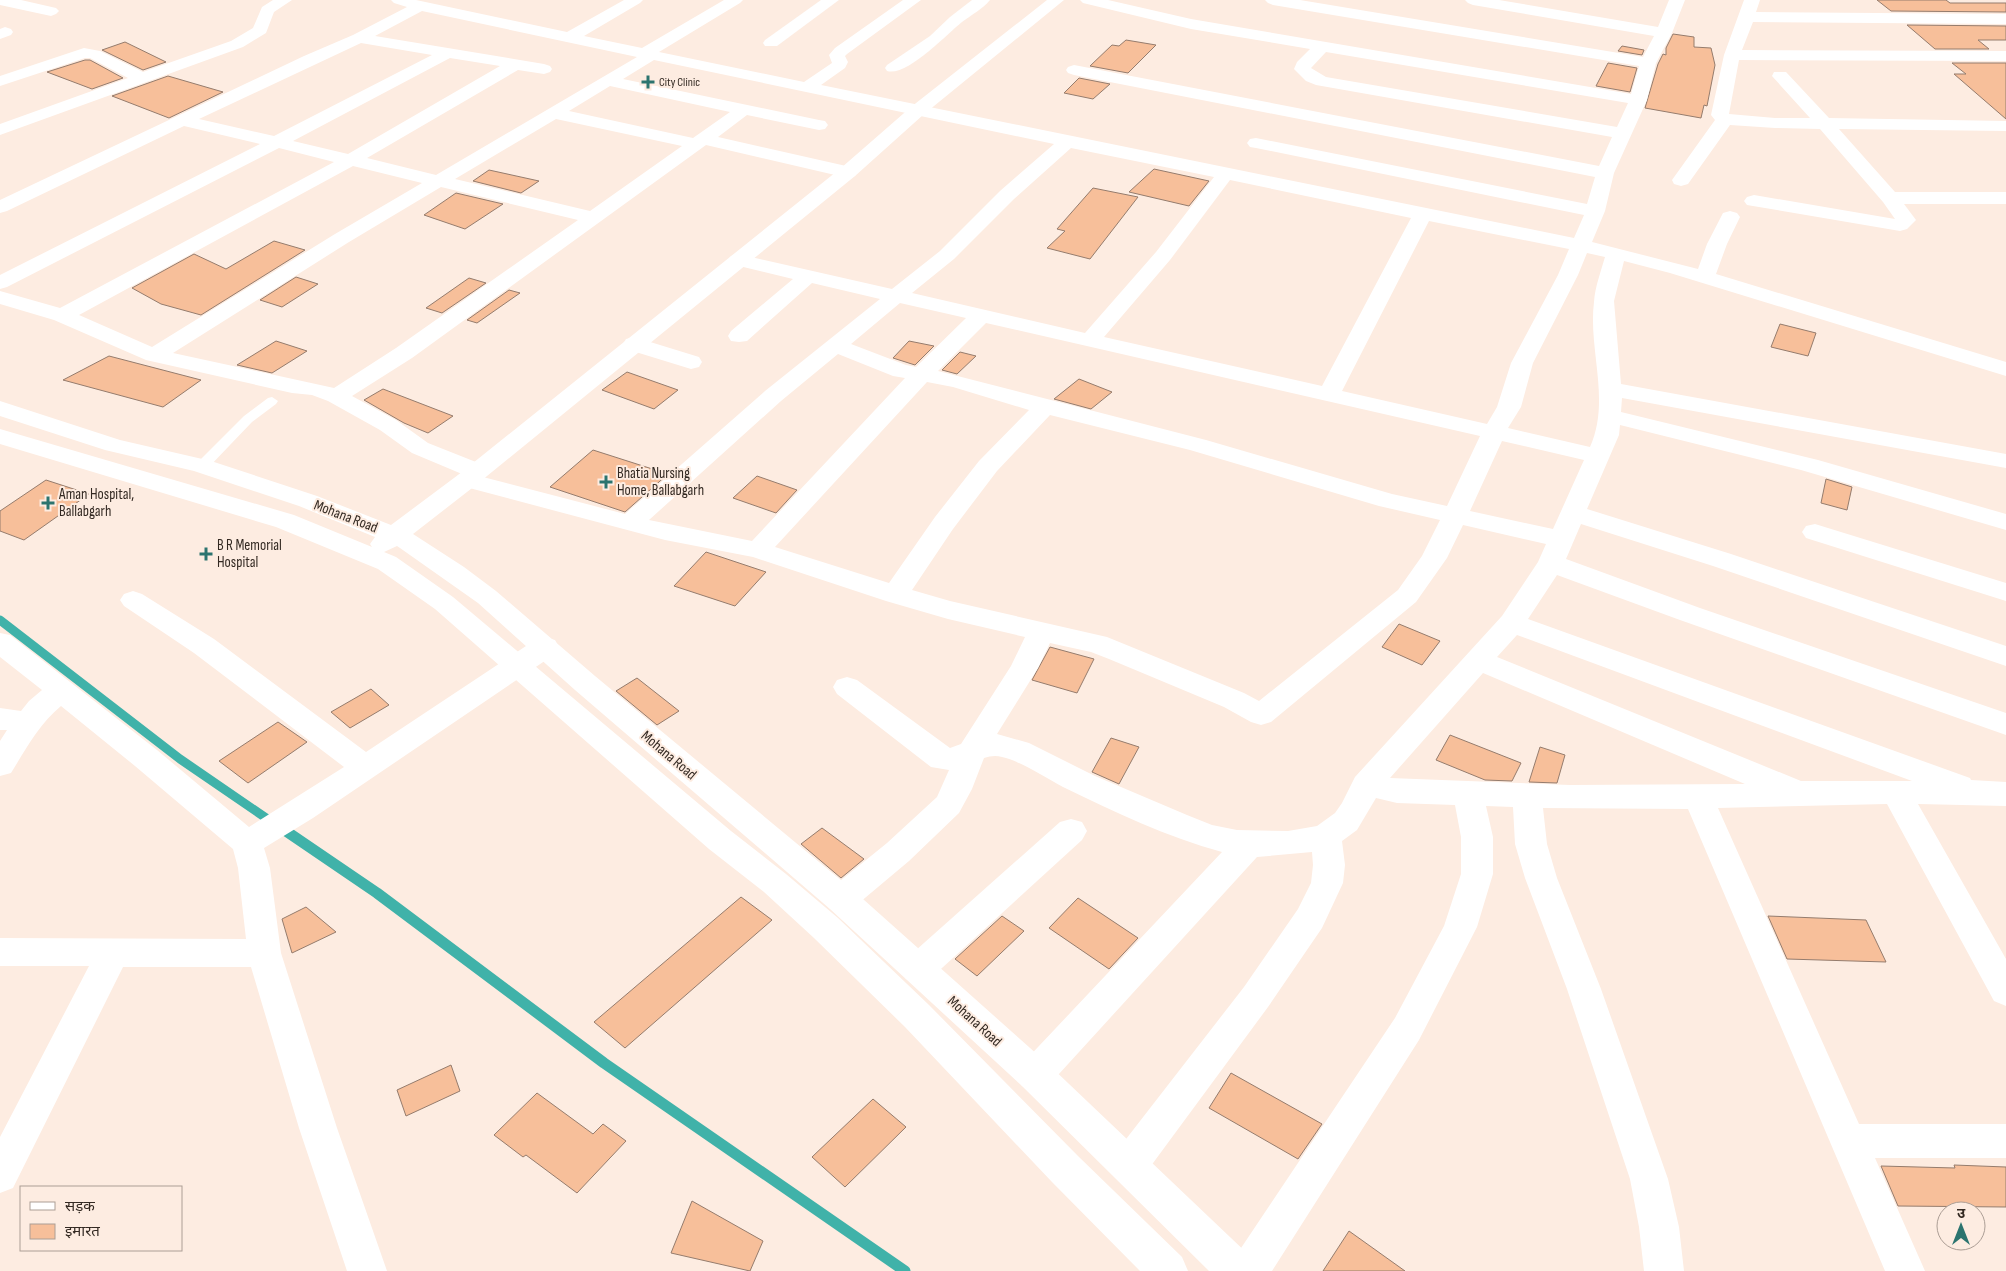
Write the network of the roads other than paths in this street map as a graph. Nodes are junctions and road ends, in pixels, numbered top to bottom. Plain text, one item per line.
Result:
1 (0, 0) edge
2 (284, 0) edge
3 (399, 0) edge
4 (635, 0) edge
5 (735, 0) edge
6 (831, 0) edge
7 (913, 0) edge
8 (982, 0) edge
9 (1055, 0) edge
10 (1088, 0) edge
11 (1273, 0) edge
12 (1360, 0) edge
13 (1473, 0) edge
14 (1677, 0) edge
15 (1752, 0) edge
16 (420, 6) junction
17 (1963, 6) dead end
18 (51, 10) dead end
19 (1349, 13) junction
20 (1748, 17) junction
21 (1978, 19) junction
22 (2006, 19) edge
23 (1664, 33) junction
24 (1999, 36) dead end
25 (359, 38) junction
26 (569, 38) junction
27 (771, 42) dead end
28 (109, 45) dead end
29 (1323, 46) junction
30 (448, 52) junction
31 (84, 53) junction
32 (647, 55) junction
33 (1732, 55) junction
34 (2006, 56) edge
35 (1648, 63) junction
36 (516, 64) junction
37 (893, 68) dead end
38 (544, 69) dead end
39 (1074, 70) dead end
40 (1780, 76) dead end
41 (143, 79) junction
42 (0, 81) edge
43 (608, 81) junction
44 (806, 88) junction
45 (1638, 100) junction
46 (745, 109) junction
47 (917, 110) junction
48 (553, 113) junction
49 (1726, 119) junction
50 (182, 120) junction
51 (1824, 124) junction
52 (818, 125) dead end
53 (2006, 126) edge
54 (0, 130) edge
55 (1622, 132) junction
56 (700, 141) junction
57 (1068, 141) junction
58 (274, 142) junction
59 (1251, 147) junction
60 (351, 160) junction
61 (848, 172) junction
62 (1604, 172) junction
63 (1681, 180) dead end
64 (439, 181) junction
65 (1890, 198) junction
66 (1754, 201) dead end
67 (2004, 201) edge
68 (0, 207) edge
69 (1595, 210) junction
70 (1423, 214) junction
71 (1730, 217) dead end
72 (595, 218) junction
73 (1579, 246) junction
74 (1616, 253) junction
75 (738, 260) junction
76 (808, 276) junction
77 (1705, 277) junction
78 (0, 283) edge
79 (896, 296) junction
80 (0, 297) edge
81 (62, 315) junction
82 (982, 315) junction
83 (739, 336) dead end
84 (1090, 340) junction
85 (634, 344) junction
86 (836, 346) junction
87 (154, 355) junction
88 (691, 362) dead end
89 (2005, 370) edge
90 (921, 375) junction
91 (1610, 389) junction
92 (1329, 395) junction
93 (336, 396) junction
94 (272, 401) dead end
95 (1045, 407) junction
96 (0, 408) edge
97 (1610, 416) junction
98 (1494, 432) junction
99 (0, 436) edge
100 (1598, 456) junction
101 (2006, 461) edge
102 (202, 466) junction
103 (472, 475) junction
104 (1572, 513) junction
105 (1454, 515) junction
106 (2006, 522) edge
107 (630, 523) junction
108 (1815, 532) dead end
109 (395, 535) junction
110 (1561, 539) junction
111 (758, 550) junction
112 (368, 555) junction
113 (1550, 564) junction
114 (2006, 592) edge
115 (895, 595) junction
116 (133, 600) dead end
117 (1512, 622) junction
118 (1041, 632) junction
119 (0, 642) edge
120 (544, 647) junction
121 (2006, 656) edge
122 (1478, 660) junction
123 (518, 666) junction
124 (847, 687) dead end
125 (62, 690) junction
126 (14, 720) edge
127 (2006, 724) edge
128 (971, 752) junction
129 (0, 765) edge
130 (365, 767) junction
131 (1366, 785) junction
132 (1976, 792) junction
133 (1800, 793) junction
134 (1896, 793) junction
135 (1468, 794) junction
136 (2006, 794) edge
137 (1527, 795) junction
138 (1698, 797) junction
139 (1071, 831) dead end
140 (1326, 836) junction
141 (255, 838) junction
142 (1249, 844) junction
143 (841, 899) junction
144 (0, 952) edge
145 (264, 952) junction
146 (113, 953) junction
147 (918, 969) junction
148 (2006, 991) edge
149 (1035, 1074) junction
150 (1850, 1141) junction
151 (2006, 1141) edge
152 (1129, 1166) junction
153 (0, 1175) edge
154 (367, 1271) edge
155 (1168, 1271) edge
156 (1237, 1271) edge
157 (1249, 1271) edge
158 (1664, 1271) edge
159 (1905, 1271) edge

1 - 18 street
2 - 41 street
3 - 16 street
4 - 26 street
5 - 32 street
6 - 27 street
7 - 44 street
8 - 37 street
9 - 47 street
10 - 29 street
11 - 19 street
12 - 19 street
13 - 23 street
14 - 23 street
15 - 20 street
16 - 25 street
16 - 26 street
17 - 21 street
19 - 35 street
20 - 21 street
20 - 33 street
21 - 22 street
21 - 24 street
23 - 35 street
25 - 30 street
25 - 50 street
26 - 32 street
28 - 31 street
29 - 45 street
29 - 55 street
30 - 36 street
30 - 58 street
31 - 41 street
31 - 42 street
32 - 43 street
32 - 44 street
33 - 34 street
33 - 49 street
35 - 45 street
36 - 38 street
36 - 60 street
39 - 59 street
40 - 51 street
41 - 54 street
43 - 46 street
43 - 48 street
44 - 47 street
45 - 55 street
46 - 52 street
46 - 56 street
47 - 57 street
47 - 61 street
48 - 56 street
48 - 64 street
49 - 51 street
49 - 63 street
50 - 58 street
50 - 68 street
51 - 53 street
51 - 65 street
55 - 62 street
56 - 61 street
56 - 72 street
57 - 59 street
57 - 79 street
58 - 60 street
58 - 78 street
59 - 62 street
59 - 69 street
59 - 70 street
59 - 84 street
60 - 64 street
60 - 81 street
61 - 75 street
62 - 69 street
64 - 72 street
64 - 87 street
65 - 66 street
65 - 67 street
69 - 73 street
70 - 73 street
70 - 92 street
71 - 77 street
72 - 93 street
73 - 74 street
73 - 98 street
74 - 77 street
74 - 91 street
75 - 76 street
75 - 85 street
76 - 79 street
76 - 83 street
77 - 89 street
79 - 82 street
79 - 86 street
80 - 81 street
81 - 87 street
82 - 84 street
82 - 90 street
84 - 92 street
85 - 88 street
85 - 103 street
86 - 90 street
86 - 107 street
87 - 93 street
90 - 95 street
90 - 111 street
91 - 97 street
91 - 101 street
92 - 98 street
93 - 103 street
94 - 102 lane
95 - 105 street
95 - 115 street
96 - 102 street, Mohana Road
97 - 100 street
97 - 106 street
98 - 100 street
98 - 105 street
99 - 112 street, Mohana Road
100 - 104 street
102 - 109 street, Mohana Road
103 - 107 street
103 - 109 street
104 - 110 street
104 - 121 street
105 - 110 street
105 - 118 street
107 - 111 street
108 - 114 street
109 - 112 street
109 - 120 street, Mohana Road
110 - 113 street
111 - 115 street
112 - 123 street, Mohana Road
113 - 117 street
113 - 127 street
115 - 118 street
116 - 130 street
117 - 122 street
117 - 132 street
118 - 128 street
119 - 125 street
120 - 123 street
120 - 143 street, Mohana Road
122 - 131 street
122 - 133 street
123 - 130 street
123 - 155 street, Mohana Road
124 - 128 street
125 - 126 street
125 - 141 street
126 - 129 street
128 - 142 street
128 - 143 street
130 - 141 street
131 - 135 street
131 - 140 street
132 - 134 street
132 - 136 street
133 - 134 street
133 - 138 street
134 - 148 street
135 - 137 street
135 - 157 street
137 - 138 street
137 - 158 street
138 - 150 street
139 - 147 street
140 - 142 street
140 - 152 street
141 - 145 street
142 - 149 street
143 - 147 street, Mohana Road
144 - 146 street
145 - 146 street
145 - 154 street
146 - 153 street
147 - 149 street, Mohana Road
149 - 152 street, Mohana Road
150 - 151 street
150 - 159 street
152 - 156 street, Mohana Road

